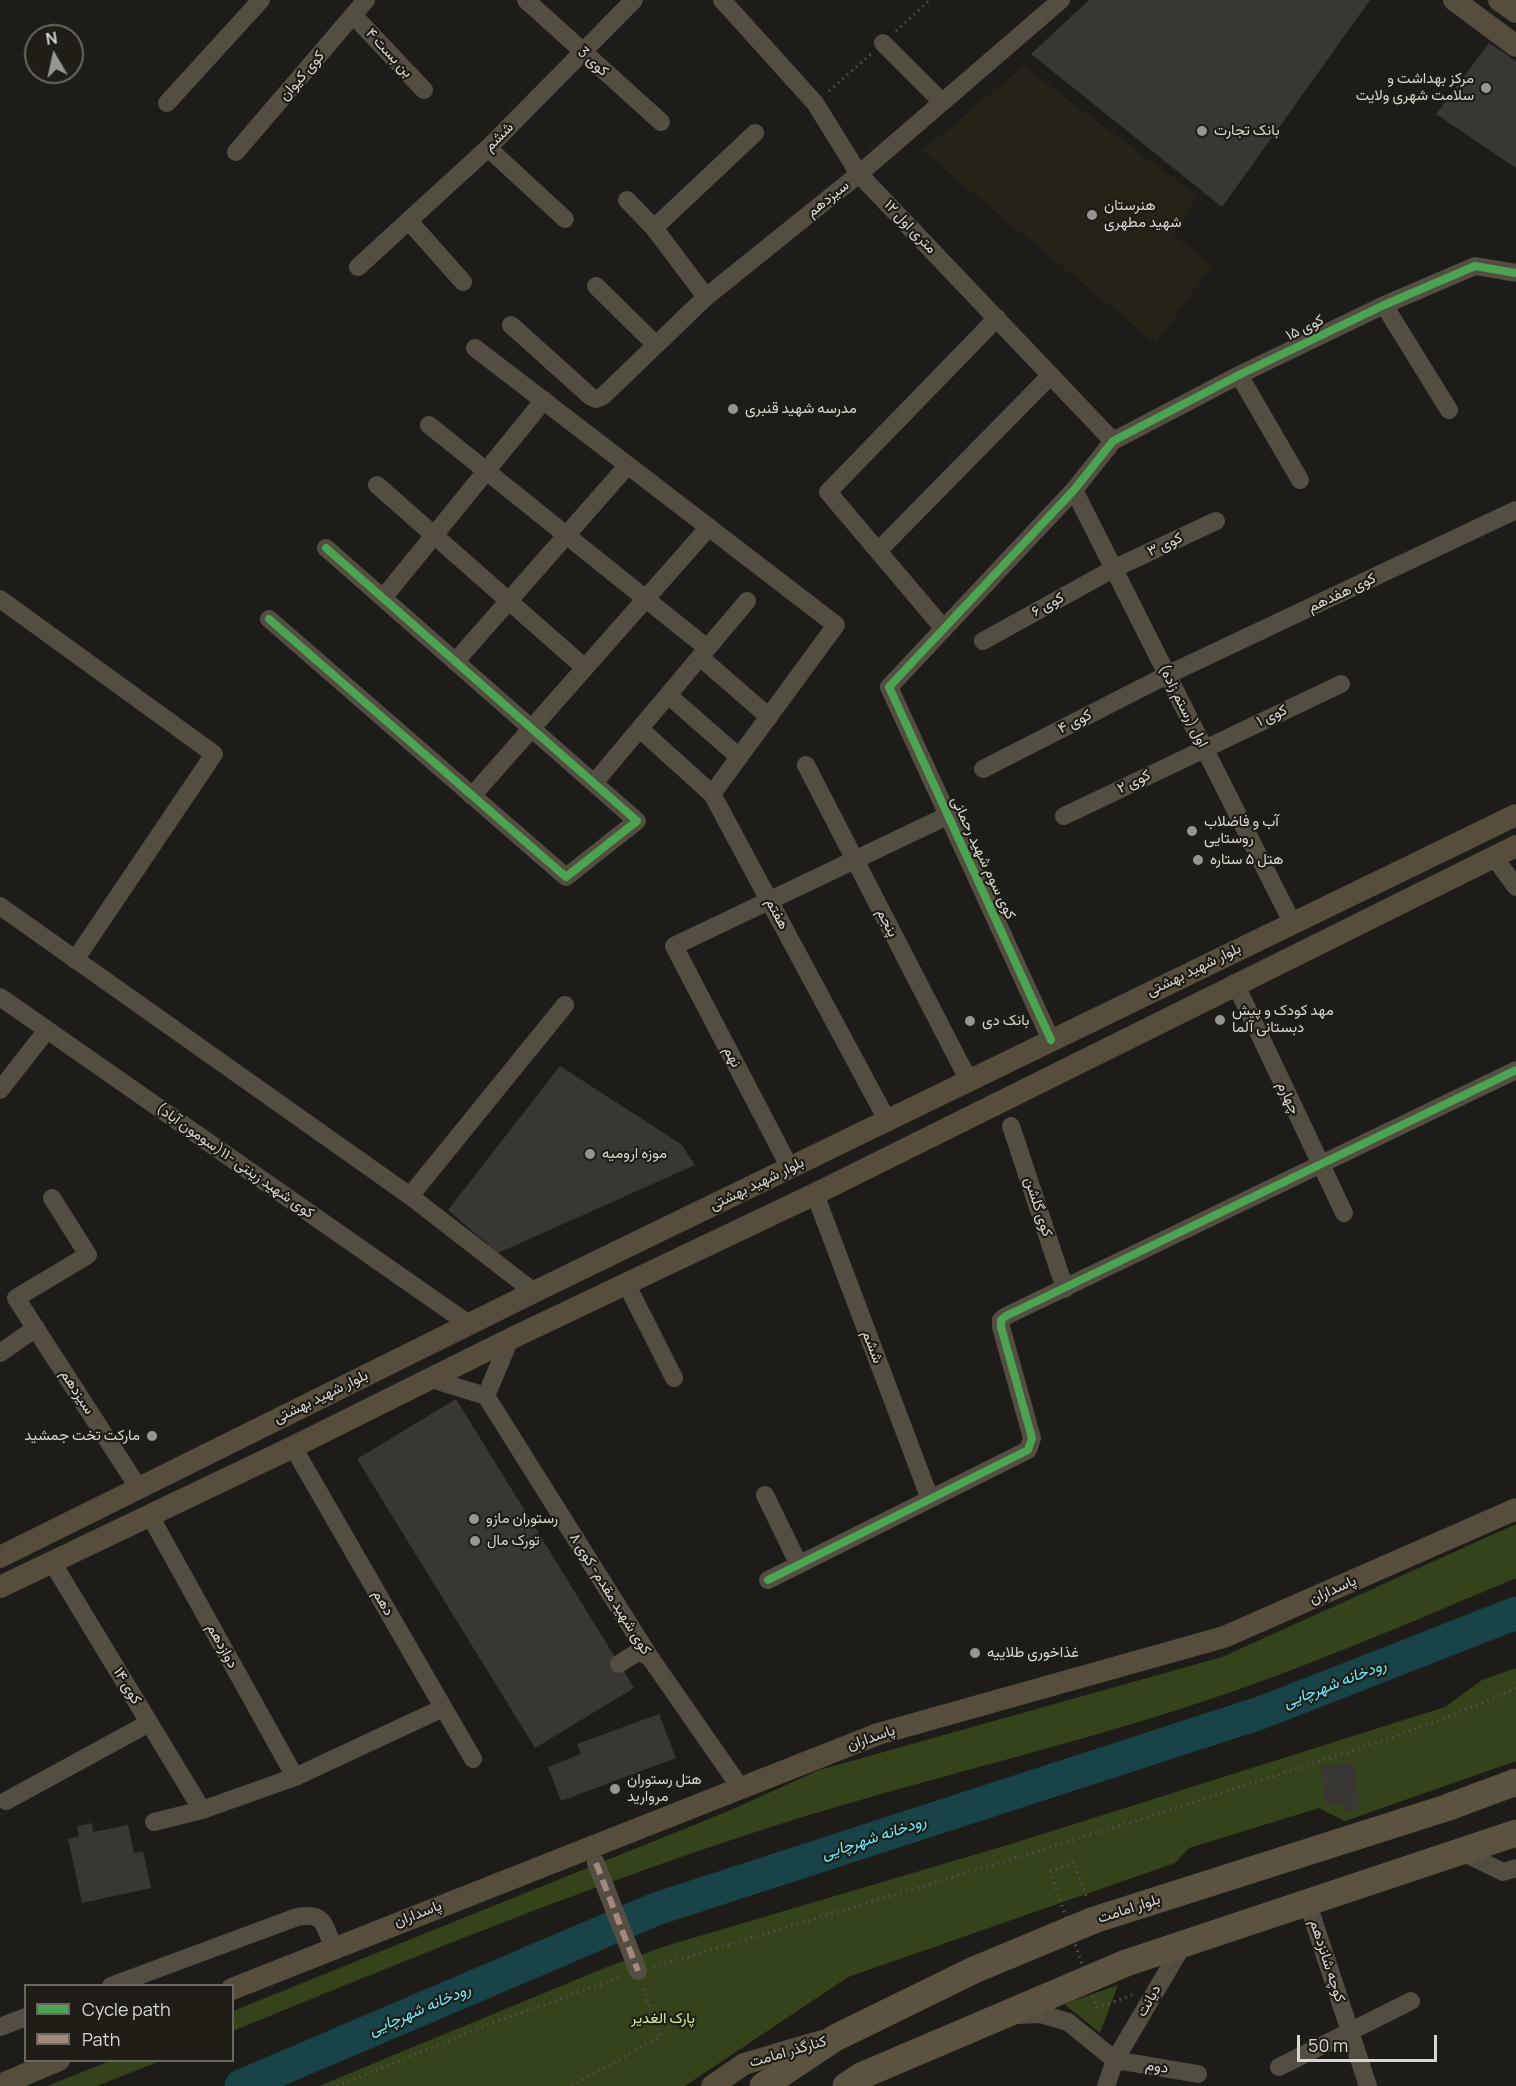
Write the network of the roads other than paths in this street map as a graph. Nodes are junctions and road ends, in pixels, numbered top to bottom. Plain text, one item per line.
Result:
1 (261, 0) edge
2 (366, 0) edge
3 (526, 0) edge
4 (634, 0) edge
5 (722, 0) edge
6 (1061, 0) edge
7 (1454, 0) edge
8 (1499, 0) edge
9 (1516, 12) edge
10 (354, 16) junction
11 (883, 43) dead end
12 (1516, 46) edge
13 (582, 53) junction
14 (424, 90) dead end
15 (941, 101) junction
16 (167, 103) dead end
17 (661, 122) dead end
18 (755, 133) dead end
19 (488, 148) junction
20 (236, 152) dead end
21 (859, 174) junction
22 (627, 200) dead end
23 (566, 219) dead end
24 (409, 221) junction
25 (654, 228) junction
26 (358, 267) dead end
27 (1516, 273) edge
28 (463, 282) dead end
29 (596, 286) dead end
30 (706, 297) junction
31 (1384, 305) junction
32 (997, 318) junction
33 (511, 325) dead end
34 (656, 345) junction
35 (475, 348) dead end
36 (1051, 375) junction
37 (1239, 375) junction
38 (544, 400) junction
39 (1449, 410) dead end
40 (429, 425) dead end
41 (1113, 441) junction
42 (628, 465) junction
43 (486, 471) junction
44 (1300, 480) dead end
45 (377, 485) dead end
46 (1074, 490) junction
47 (1516, 510) edge
48 (1216, 521) dead end
49 (709, 527) junction
50 (434, 535) junction
51 (566, 535) junction
52 (326, 548) dead end
53 (878, 551) junction
54 (1113, 569) junction
55 (382, 598) junction
56 (0, 599) edge
57 (646, 599) junction
58 (508, 601) junction
59 (747, 601) dead end
60 (269, 620) dead end
61 (944, 629) junction
62 (983, 641) dead end
63 (703, 653) junction
64 (455, 662) junction
65 (585, 668) junction
66 (1167, 675) junction
67 (1341, 684) dead end
68 (668, 695) junction
69 (769, 717) junction
70 (531, 729) junction
71 (640, 729) junction
72 (1204, 748) junction
73 (740, 757) junction
74 (806, 765) dead end
75 (983, 769) dead end
76 (594, 783) junction
77 (712, 794) junction
78 (472, 796) junction
79 (1516, 814) edge
80 (948, 815) junction
81 (1064, 816) dead end
82 (1516, 846) edge
83 (1494, 857) junction
84 (855, 860) junction
85 (1516, 886) edge
86 (770, 900) junction
87 (0, 906) edge
88 (1292, 922) junction
89 (75, 960) junction
90 (1235, 983) junction
91 (0, 997) edge
92 (565, 1005) dead end
93 (47, 1030) junction
94 (1051, 1040) junction
95 (1516, 1070) edge
96 (969, 1081) junction
97 (0, 1090) edge
98 (887, 1120) junction
99 (1011, 1126) dead end
100 (1320, 1166) junction
101 (790, 1168) junction
102 (815, 1194) junction
103 (410, 1196) junction
104 (52, 1198) dead end
105 (1344, 1213) dead end
106 (627, 1285) junction
107 (1065, 1288) junction
108 (534, 1292) junction
109 (470, 1324) junction
110 (36, 1328) junction
111 (510, 1339) junction
112 (0, 1353) edge
113 (674, 1378) dead end
114 (431, 1379) junction
115 (486, 1396) junction
116 (293, 1447) junction
117 (138, 1487) junction
118 (765, 1495) dead end
119 (930, 1499) junction
120 (1516, 1509) edge
121 (149, 1514) junction
122 (0, 1557) edge
123 (52, 1562) junction
124 (799, 1565) junction
125 (768, 1580) dead end
126 (0, 1587) edge
127 (651, 1659) junction
128 (619, 1665) dead end
129 (443, 1708) junction
130 (149, 1723) junction
131 (473, 1759) dead end
132 (295, 1777) junction
133 (1516, 1782) edge
134 (740, 1787) junction
135 (6, 1801) dead end
136 (202, 1810) junction
137 (154, 1822) dead end
138 (1516, 1833) edge
139 (1462, 1852) junction
140 (596, 1863) dead end
141 (1516, 1868) edge
142 (1308, 1904) junction
143 (1184, 1943) junction
144 (334, 1948) junction
145 (638, 1971) road end
146 (116, 1984) edge
147 (234, 1988) edge
148 (1411, 2001) dead end
149 (997, 2016) junction
150 (24, 2018) edge
151 (0, 2027) edge
152 (1350, 2032) junction
153 (835, 2038) junction
154 (1115, 2060) junction
155 (57, 2062) edge
156 (1279, 2067) dead end
157 (1198, 2074) dead end
158 (0, 2085) edge
159 (712, 2086) edge
160 (763, 2086) edge
161 (846, 2086) edge
162 (1106, 2086) edge
163 (1368, 2086) edge

1 - 16 street
2 - 10 street, کوی کیوان
3 - 13 street, کوی 3
4 - 13 street, ششم
5 - 21 street, ۱۲ متری اول
6 - 15 street, سیزدهم
7 - 12 main road
8 - 9 main road
10 - 14 street, بن بست ۴
10 - 20 street, کوی کیوان
11 - 15 street
13 - 17 street, کوی 3
13 - 19 street, ششم
15 - 21 street, سیزدهم
18 - 25 street
19 - 23 street
19 - 24 street, ششم
21 - 30 street, سیزدهم
21 - 32 street, ۱۲ متری اول
22 - 25 street
24 - 26 street, ششم
24 - 28 street
25 - 30 street
27 - 31 street, کوی ۱۵
29 - 34 street
30 - 34 street, سیزدهم
31 - 37 street, کوی ۱۵
31 - 39 street
32 - 36 street, ۱۲ متری اول
32 - 53 street
33 - 34 street, سیزدهم
35 - 38 street
36 - 41 street, ۱۲ متری اول
36 - 53 street
37 - 41 street, کوی ۱۵
37 - 44 street
38 - 42 street
38 - 43 street
40 - 43 street
41 - 46 street
42 - 49 street
42 - 51 street
43 - 50 street
43 - 51 street
45 - 50 street
46 - 54 street, اول (رستم زاده)
46 - 61 street
47 - 66 street, کوی هفدهم
48 - 54 street, کوی ۳
49 - 57 street
49 - 69 street
50 - 55 street
50 - 58 street
51 - 57 street
51 - 58 street
52 - 55 street
53 - 61 street
54 - 62 street, کوی ۶
54 - 66 street, اول (رستم زاده)
55 - 64 street
56 - 89 street
57 - 63 street
57 - 65 street
58 - 64 street
58 - 65 street
59 - 63 street
60 - 78 street
61 - 80 street, کوی سوم شهید رحمانی
63 - 68 street
63 - 69 street
64 - 70 street
65 - 70 street
66 - 72 street, اول (رستم زاده)
66 - 75 street, کوی ۴
67 - 72 street, کوی ۱
68 - 71 street
68 - 73 street
69 - 73 street
70 - 76 street
70 - 78 street
71 - 76 street
71 - 77 street, هفتم
72 - 81 street, کوی ۲
72 - 88 street, اول (رستم زاده)
73 - 77 street
74 - 84 street, پنجم
76 - 78 street
77 - 86 street, هفتم
79 - 88 main road, بلوار شهید بهشتی
80 - 84 street
80 - 94 street, کوی سوم شهید رحمانی
82 - 83 main road, بلوار شهید بهشتی
83 - 85 street
83 - 90 main road, بلوار شهید بهشتی
84 - 86 street
84 - 96 street, پنجم
86 - 98 street, هفتم
86 - 101 street, نهم
87 - 89 street
88 - 94 main road, بلوار شهید بهشتی
89 - 103 street
90 - 100 street, چهارم
90 - 102 main road, بلوار شهید بهشتی
91 - 93 street, کوی شهید زینتی -۱۱(سومون آباد)
92 - 103 street
93 - 97 street
93 - 109 street, کوی شهید زینتی -۱۱(سومون آباد)
94 - 96 main road, بلوار شهید بهشتی
95 - 100 street
96 - 98 main road, بلوار شهید بهشتی
98 - 101 main road, بلوار شهید بهشتی
99 - 107 street, کوی گلشن
100 - 105 street, چهارم
100 - 107 street
101 - 108 main road, بلوار شهید بهشتی
102 - 106 main road, بلوار شهید بهشتی
102 - 119 street, ششم
103 - 108 street
104 - 110 street, سیزدهم
106 - 111 main road, بلوار شهید بهشتی
106 - 113 street
107 - 119 street
108 - 109 main road, بلوار شهید بهشتی
109 - 117 main road, بلوار شهید بهشتی
110 - 112 street
110 - 117 street, سیزدهم
111 - 114 main road, بلوار شهید بهشتی
111 - 115 street
114 - 115 street
114 - 116 main road, بلوار شهید بهشتی
115 - 127 street, کوی شهید مقدم- کوی ۸
116 - 121 main road, بلوار شهید بهشتی
116 - 129 street, دهم
117 - 122 main road, بلوار شهید بهشتی
118 - 124 street
119 - 124 street
120 - 134 main road, پاسداران
121 - 123 main road, بلوار شهید بهشتی
121 - 132 street, دوازدهم
123 - 126 main road, بلوار شهید بهشتی
123 - 130 street, کوی ۱۴
124 - 125 street
127 - 128 street
127 - 134 street, کوی شهید مقدم- کوی ۸
129 - 131 street, دهم
129 - 132 street
130 - 135 street
130 - 136 street, کوی ۱۴
132 - 136 street
133 - 153 highway, بلوار امامت
134 - 144 main road, پاسداران
136 - 137 street
138 - 139 highway
139 - 141 street
139 - 142 highway
140 - 145 street
142 - 143 highway
142 - 152 street, کوچه شانزدهم
143 - 149 highway
143 - 154 street, دیانت
144 - 146 street
144 - 147 main road, پاسداران
148 - 152 street
149 - 154 street
149 - 161 highway
150 - 151 street
152 - 156 street
152 - 163 street, کوچه شانزدهم
153 - 159 main road, کنارگذر امامت
153 - 160 highway, بلوار امامت
154 - 157 street, دوم
154 - 162 street, دیانت
155 - 158 main road

